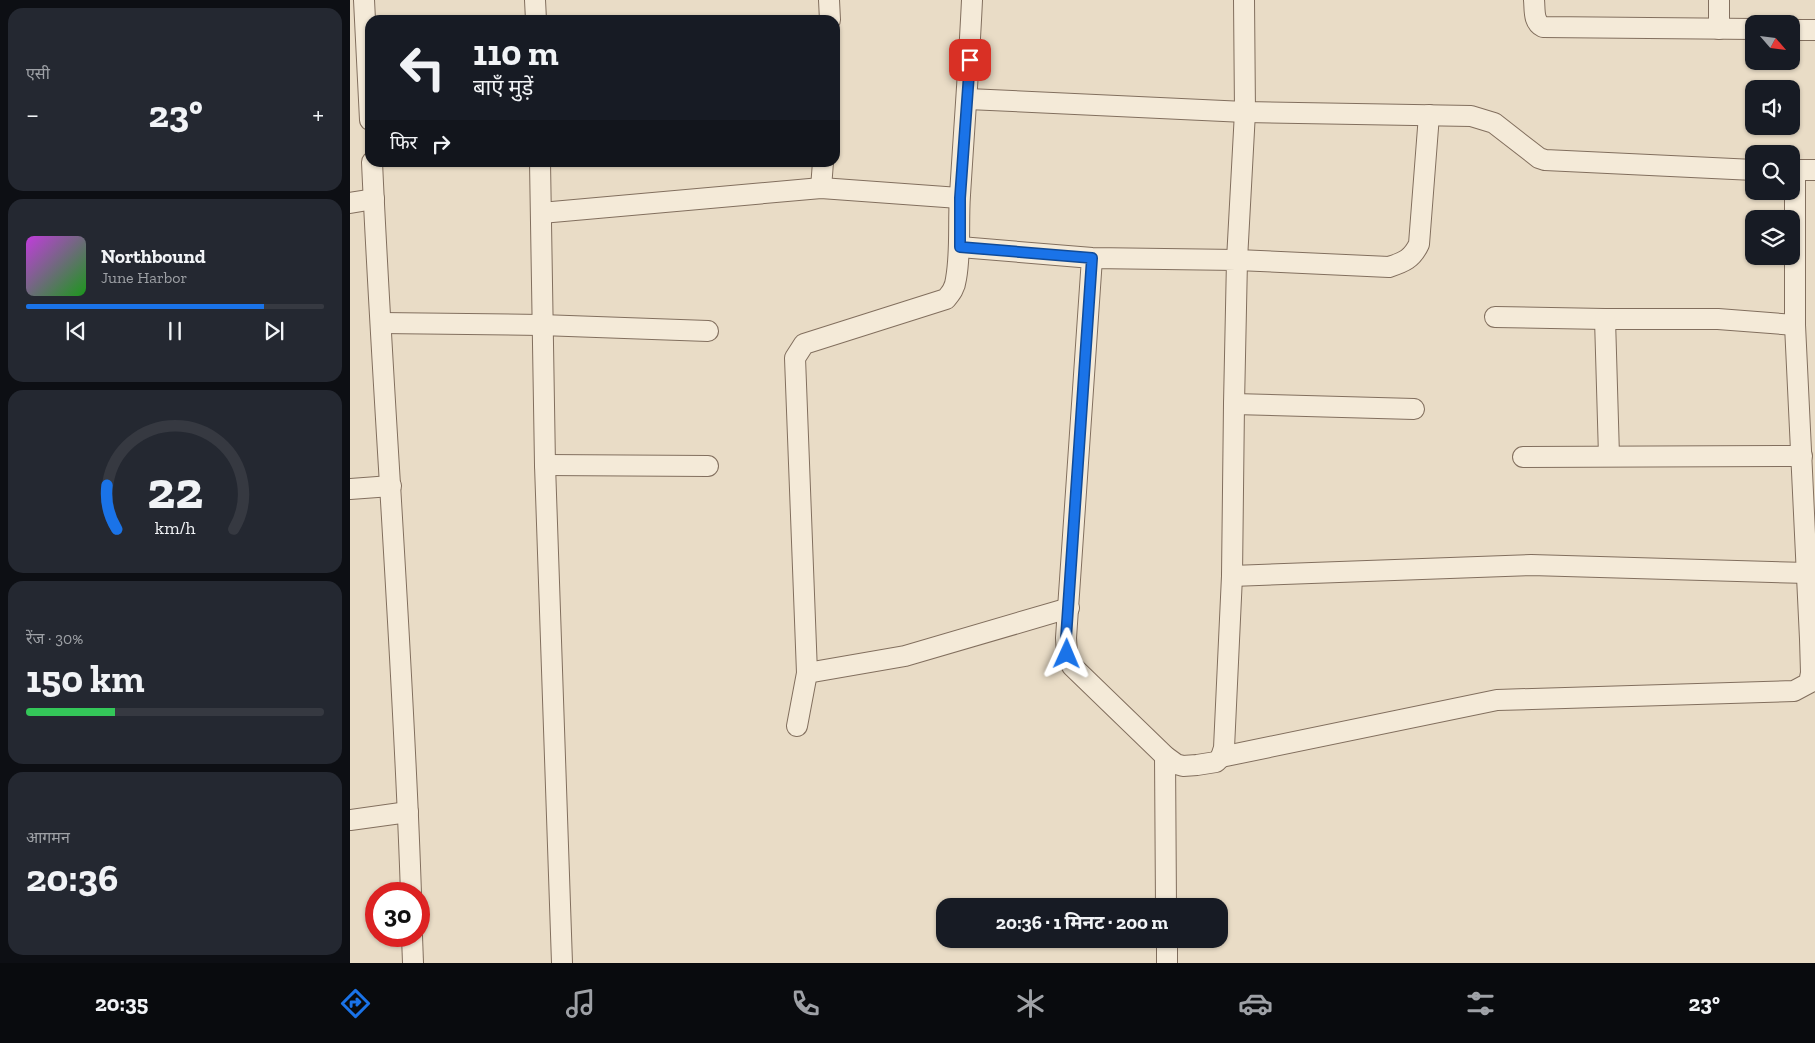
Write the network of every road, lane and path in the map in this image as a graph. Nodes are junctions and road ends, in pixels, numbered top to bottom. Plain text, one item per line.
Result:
1 (364, 0) edge
2 (535, 0) edge
3 (829, 0) edge
4 (972, 0) edge
5 (1244, 0) edge
6 (1534, 0) edge
7 (1719, 0) edge
8 (536, 15) edge
9 (830, 15) edge
10 (365, 20) edge
11 (1719, 29) junction
12 (1745, 29) edge
13 (1800, 30) edge
14 (1815, 30) edge
15 (968, 99) junction
16 (1245, 112) junction
17 (1429, 115) junction
18 (372, 167) edge
19 (540, 167) edge
20 (823, 167) edge
21 (1745, 170) edge
22 (1801, 171) edge
23 (821, 188) junction
24 (960, 198) junction
25 (374, 199) junction
26 (350, 203) edge
27 (541, 213) junction
28 (960, 247) junction
29 (1092, 258) junction
30 (1238, 260) junction
31 (1495, 317) dead end
32 (1605, 319) junction
33 (381, 323) junction
34 (541, 325) junction
35 (1795, 325) junction
36 (708, 331) dead end
37 (1234, 404) junction
38 (1414, 409) dead end
39 (1608, 456) junction
40 (1802, 456) junction
41 (1523, 457) dead end
42 (544, 465) junction
43 (708, 466) dead end
44 (391, 486) junction
45 (350, 489) edge
46 (1808, 573) junction
47 (1232, 576) junction
48 (1069, 608) junction
49 (807, 673) junction
50 (797, 726) dead end
51 (1165, 756) junction
52 (1221, 757) junction
53 (408, 812) junction
54 (350, 820) edge
55 (411, 882) edge
56 (1166, 898) edge
57 (412, 947) edge
58 (1167, 948) edge
59 (413, 963) edge
60 (562, 963) edge
61 (1167, 963) edge

1 - 10 street
2 - 8 street
3 - 9 street
4 - 15 street
5 - 16 street
6 - 11 street
7 - 11 street
11 - 12 street
13 - 14 street
15 - 16 street
15 - 24 street
16 - 17 street
16 - 30 street
17 - 21 street
17 - 30 street
18 - 25 street
19 - 27 street
20 - 23 street
22 - 35 street
23 - 24 street
23 - 27 street
24 - 28 street
25 - 26 street
25 - 33 street
27 - 34 street
28 - 29 street
28 - 49 street
29 - 30 street
29 - 48 street
30 - 37 street
31 - 32 street
32 - 35 street
32 - 39 street
33 - 34 street
33 - 44 street
34 - 36 street
34 - 42 street
35 - 40 street
37 - 38 street
37 - 47 street
39 - 40 street
39 - 41 street
40 - 46 street
42 - 43 street
42 - 60 street
44 - 45 street
44 - 53 street
46 - 47 street
46 - 52 street
47 - 52 street
48 - 49 street
48 - 51 street
49 - 50 street
51 - 52 street
51 - 56 street
53 - 54 street
53 - 55 street
57 - 59 street
58 - 61 street

